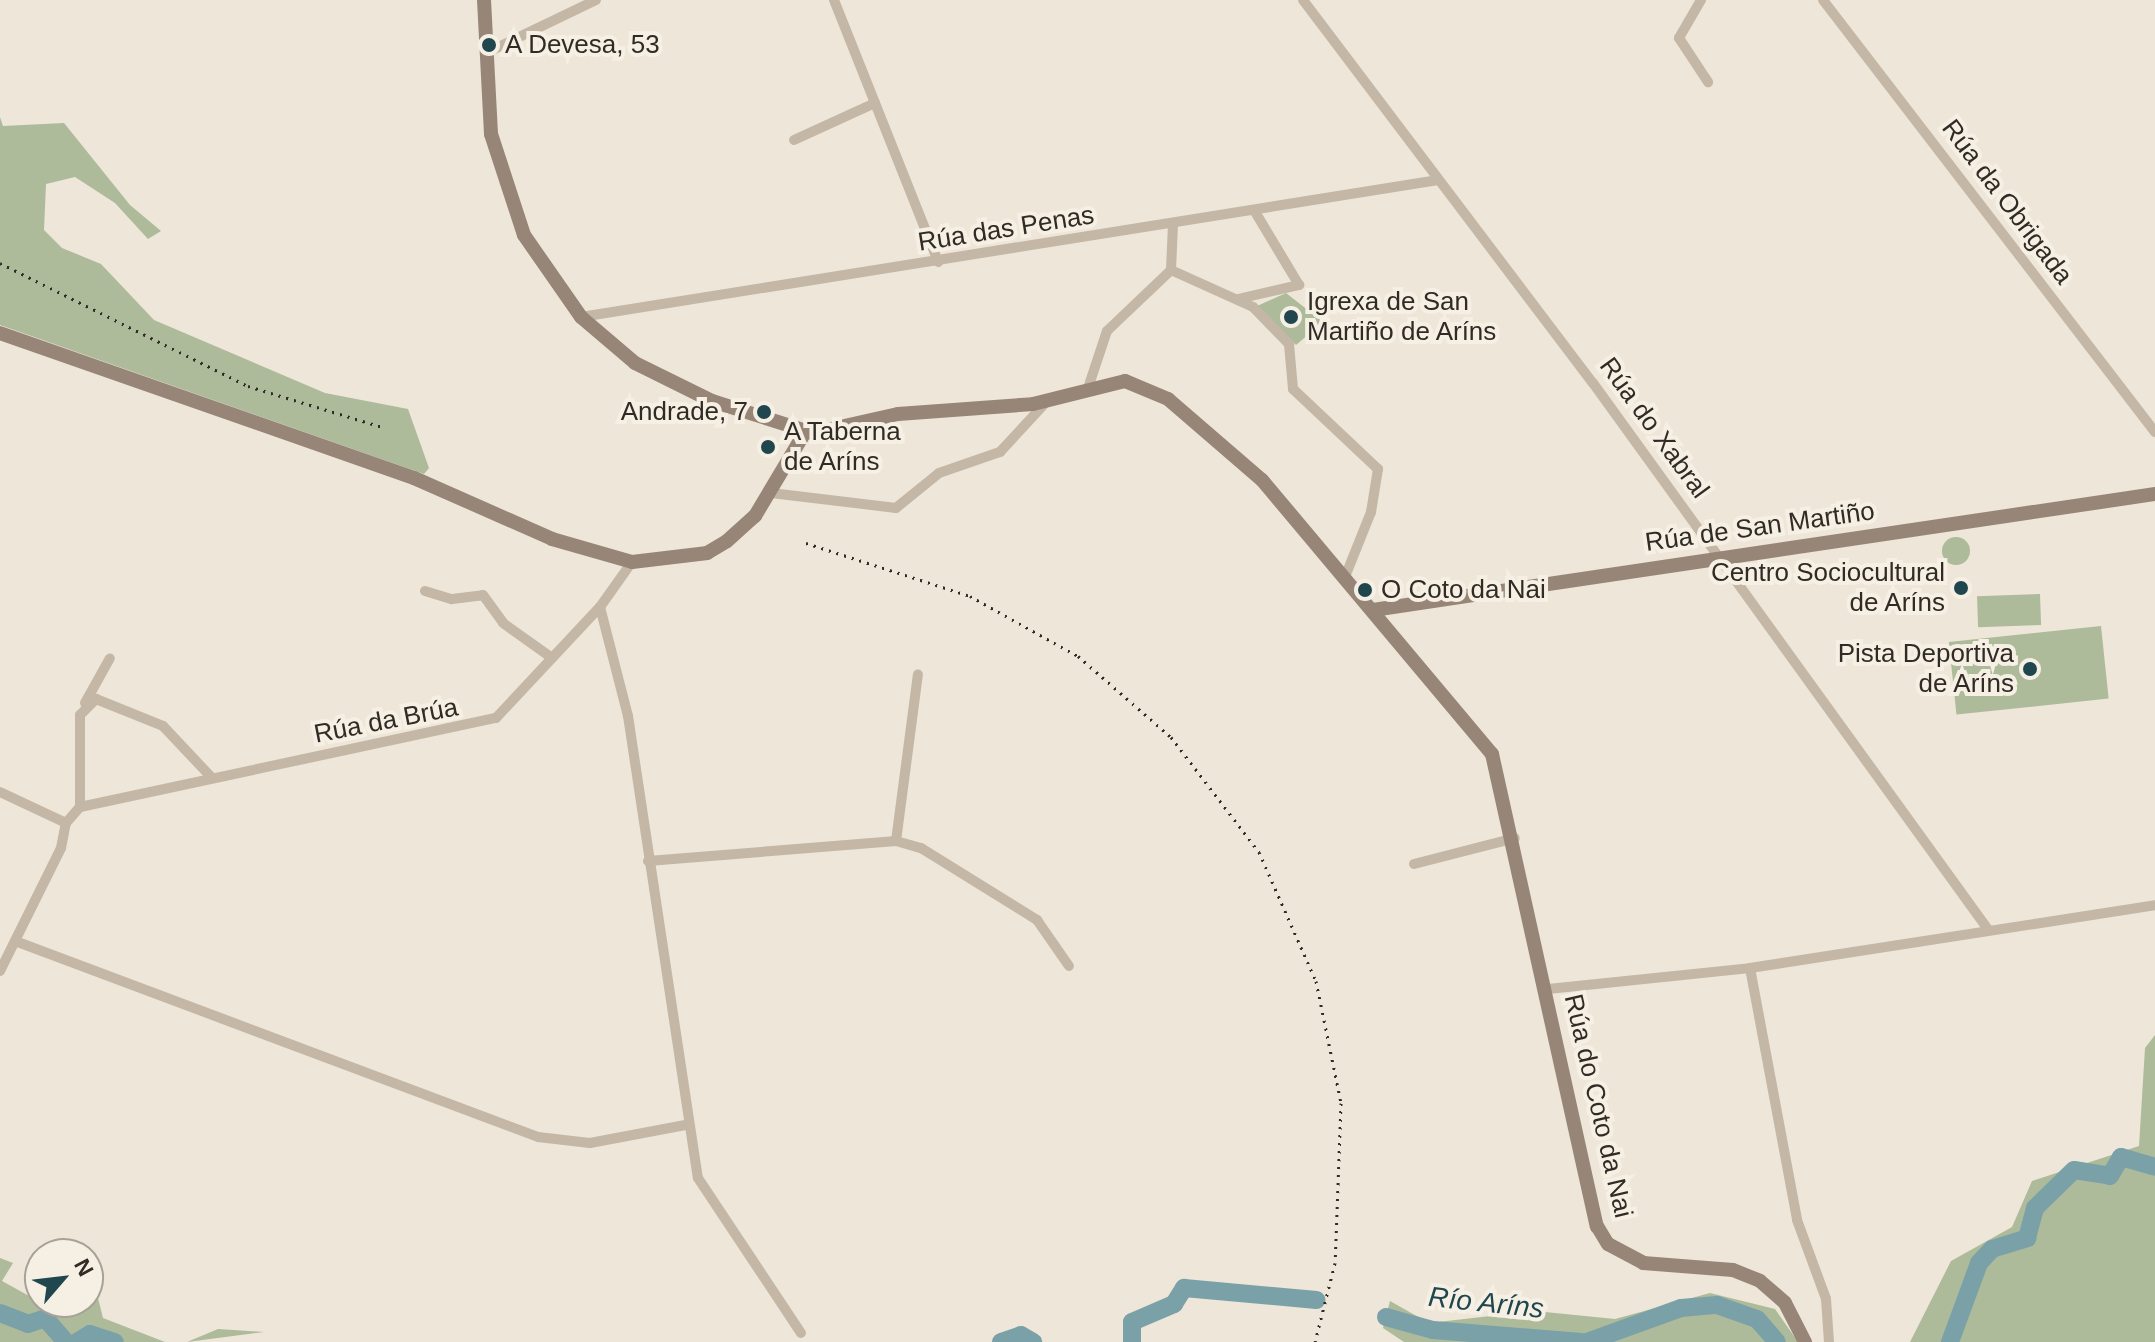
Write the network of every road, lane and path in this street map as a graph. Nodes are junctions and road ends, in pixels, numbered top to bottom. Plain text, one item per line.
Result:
1 (484, 0) edge
2 (596, 0) edge
3 (834, 0) edge
4 (1303, 0) edge
5 (1701, 0) edge
6 (1823, 0) edge
7 (486, 53) junction
8 (1708, 82) dead end
9 (875, 103) junction
10 (794, 140) dead end
11 (1438, 180) junction
12 (1254, 210) junction
13 (1173, 224) junction
14 (938, 262) junction
15 (1171, 270) junction
16 (1238, 299) junction
17 (581, 317) junction
18 (0, 333) edge
19 (1089, 385) junction
20 (1049, 399) junction
21 (805, 432) junction
22 (2155, 432) edge
23 (771, 493) junction
24 (2155, 494) edge
25 (1721, 557) junction
26 (632, 562) junction
27 (1345, 577) junction
28 (425, 591) dead end
29 (600, 607) junction
30 (1373, 610) junction
31 (110, 658) dead end
32 (552, 658) junction
33 (918, 674) dead end
34 (85, 703) junction
35 (211, 777) junction
36 (0, 792) edge
37 (80, 807) junction
38 (66, 823) junction
39 (1515, 838) junction
40 (896, 841) junction
41 (648, 861) junction
42 (1414, 864) dead end
43 (2155, 905) edge
44 (1987, 928) junction
45 (15, 941) junction
46 (1069, 966) dead end
47 (1750, 968) junction
48 (0, 971) edge
49 (1548, 989) junction
50 (685, 1125) junction
51 (801, 1333) dead end
52 (1805, 1342) edge
53 (1829, 1342) edge

1 - 7 street
2 - 7 street
3 - 9 street
4 - 11 street, Rúa do Xabral
5 - 8 street
6 - 22 street, Rúa da Obrigada
7 - 17 street
9 - 10 street
9 - 14 street
11 - 12 street, Rúa das Penas
11 - 25 street, Rúa do Xabral
12 - 13 street, Rúa das Penas
12 - 16 street
13 - 14 street, Rúa das Penas
13 - 15 street
14 - 17 street, Rúa das Penas
15 - 16 street
15 - 19 street
16 - 27 street
17 - 21 street
18 - 26 street
19 - 20 street, Rúa do Coto da Nai
19 - 27 street, Rúa do Coto da Nai
20 - 21 street, Rúa do Coto da Nai
20 - 23 street
21 - 23 street
23 - 26 street
24 - 25 street, Rúa de San Martiño
25 - 30 street, Rúa de San Martiño
25 - 44 street, Rúa do Xabral
26 - 29 street, Rúa da Brúa
27 - 30 street, Rúa do Coto da Nai
28 - 32 street
29 - 32 street, Rúa da Brúa
29 - 41 street
30 - 39 street, Rúa do Coto da Nai
31 - 34 street
32 - 35 street, Rúa da Brúa
33 - 40 street
34 - 35 street
34 - 37 street
35 - 37 street, Rúa da Brúa
36 - 38 street
37 - 38 street
38 - 45 street
39 - 42 street
39 - 49 street, Rúa do Coto da Nai
40 - 41 street
40 - 46 street
41 - 50 street
43 - 44 street
44 - 47 street
45 - 48 street
45 - 50 street
47 - 49 street
47 - 53 street
49 - 52 street, Rúa do Coto da Nai
50 - 51 street

